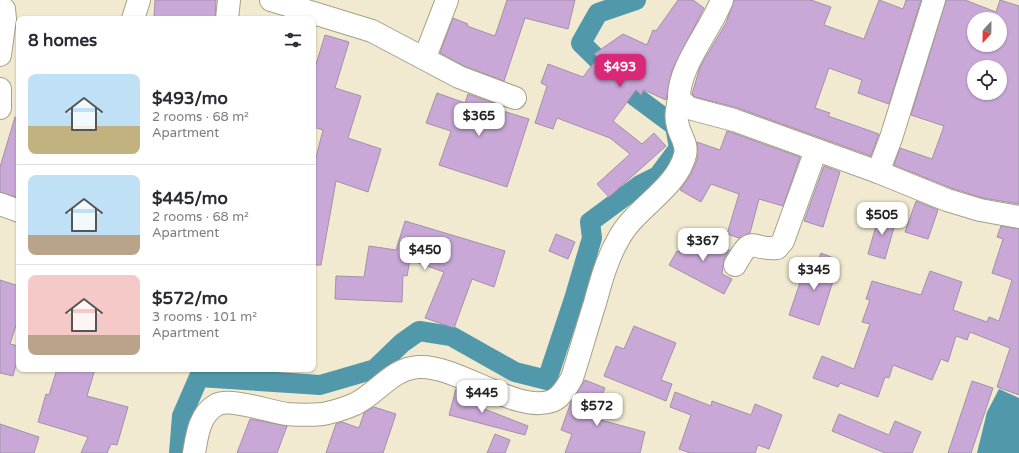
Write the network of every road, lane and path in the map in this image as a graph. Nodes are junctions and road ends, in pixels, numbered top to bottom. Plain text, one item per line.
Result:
1 (139, 0) edge
2 (229, 0) edge
3 (271, 0) edge
4 (448, 0) edge
5 (722, 0) edge
6 (934, 0) edge
7 (0, 6) edge
8 (134, 16) edge
9 (227, 16) edge
10 (0, 55) edge
11 (425, 57) junction
12 (0, 89) edge
13 (515, 98) dead end
14 (679, 99) junction
15 (0, 108) edge
16 (816, 150) junction
17 (878, 172) junction
18 (0, 204) edge
19 (16, 210) edge
20 (1019, 216) edge
21 (735, 265) dead end
22 (194, 453) edge

1 - 8 street
2 - 9 street
3 - 11 street
4 - 11 street
5 - 14 street
6 - 17 street
7 - 10 street
11 - 13 street
12 - 15 street
14 - 16 street
14 - 22 street
16 - 17 street
16 - 21 street
17 - 20 street
18 - 19 street

